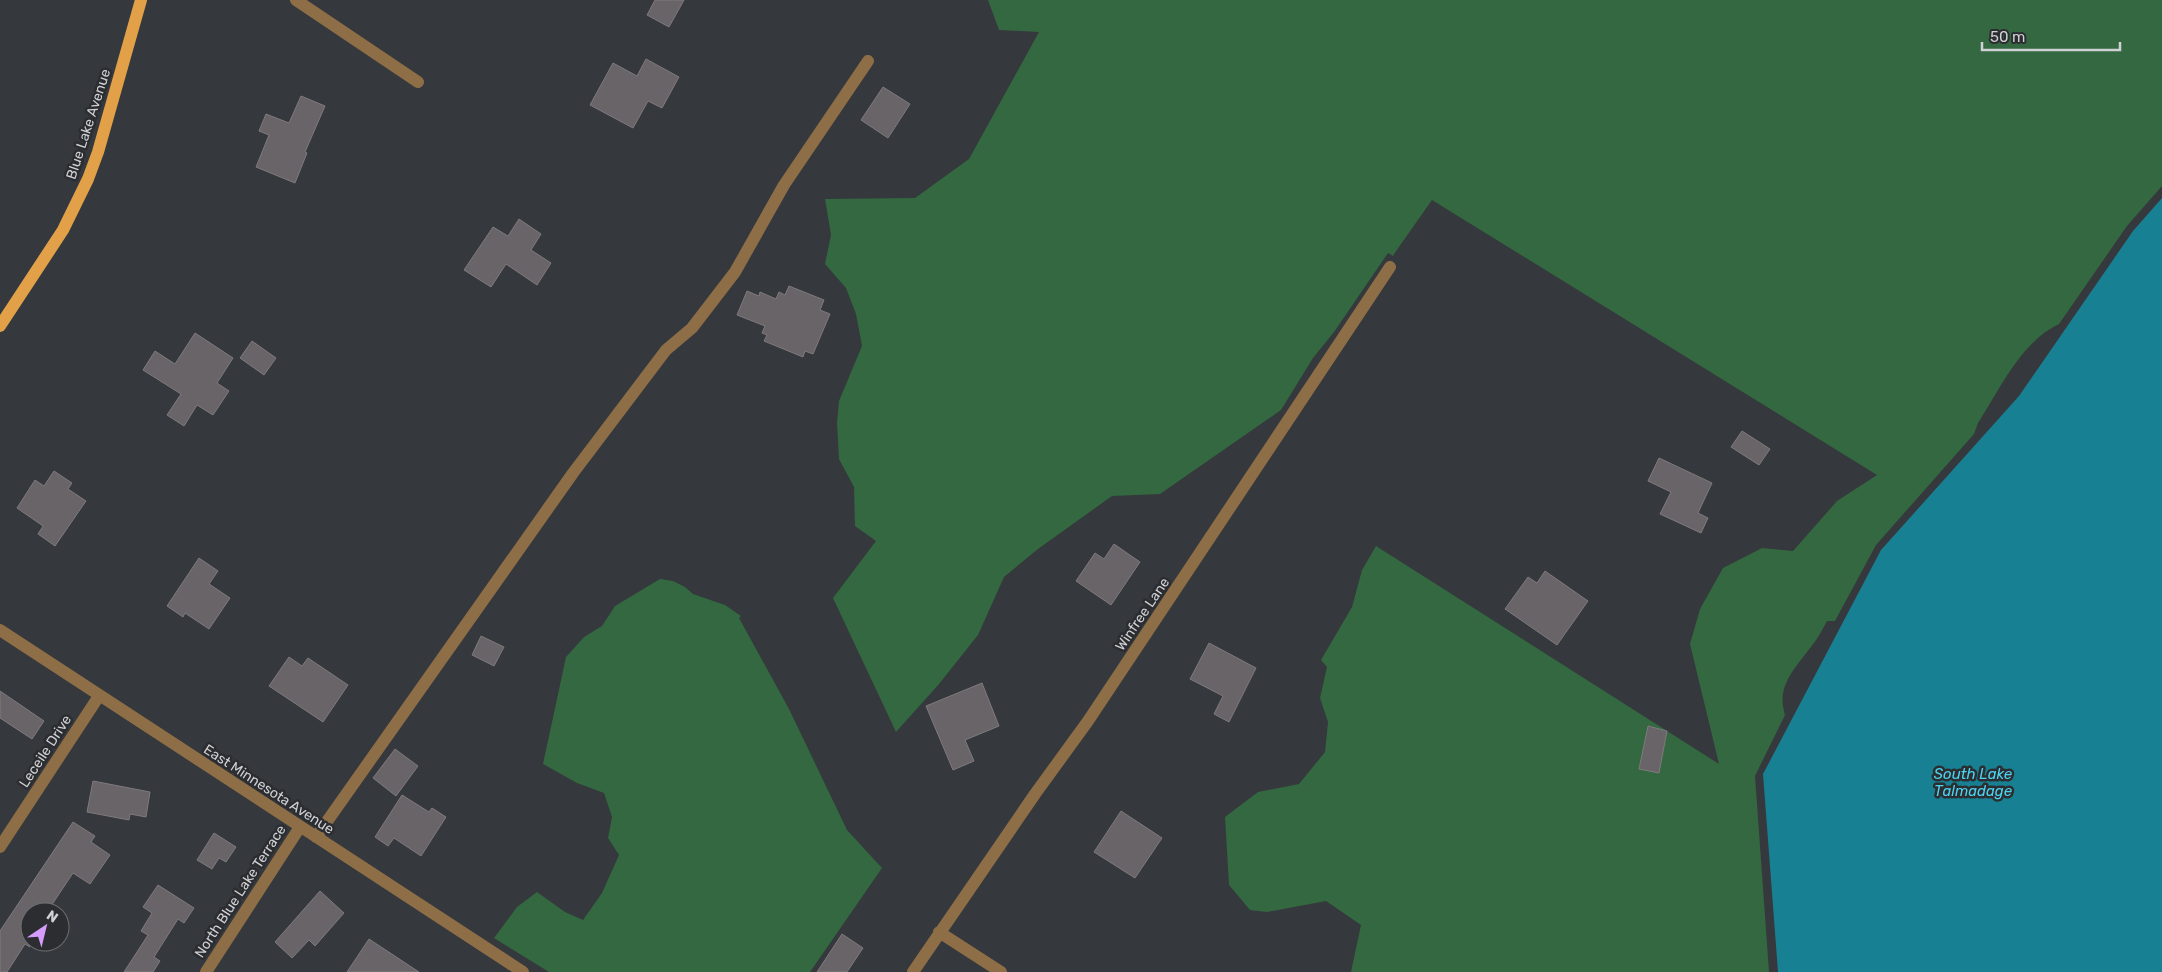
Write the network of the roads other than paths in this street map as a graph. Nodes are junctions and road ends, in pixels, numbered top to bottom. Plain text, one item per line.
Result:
1 (141, 0) edge
2 (296, 0) edge
3 (868, 61) dead end
4 (418, 82) dead end
5 (1390, 267) dead end
6 (0, 326) edge
7 (0, 630) edge
8 (99, 696) junction
9 (300, 827) junction
10 (316, 837) junction
11 (0, 848) edge
12 (939, 932) junction
13 (206, 972) edge
14 (523, 972) edge
15 (913, 972) edge
16 (1001, 972) edge

1 - 6 main road, Blue Lake Avenue
2 - 4 street
3 - 10 street
5 - 12 street, Winfree Lane
7 - 8 street, East Minnesota Avenue
8 - 9 street, East Minnesota Avenue
8 - 11 street, Leceile Drive
9 - 10 street, East Minnesota Avenue
9 - 13 street, North Blue Lake Terrace
10 - 14 street, East Minnesota Avenue
12 - 15 street, Winfree Lane
12 - 16 street

